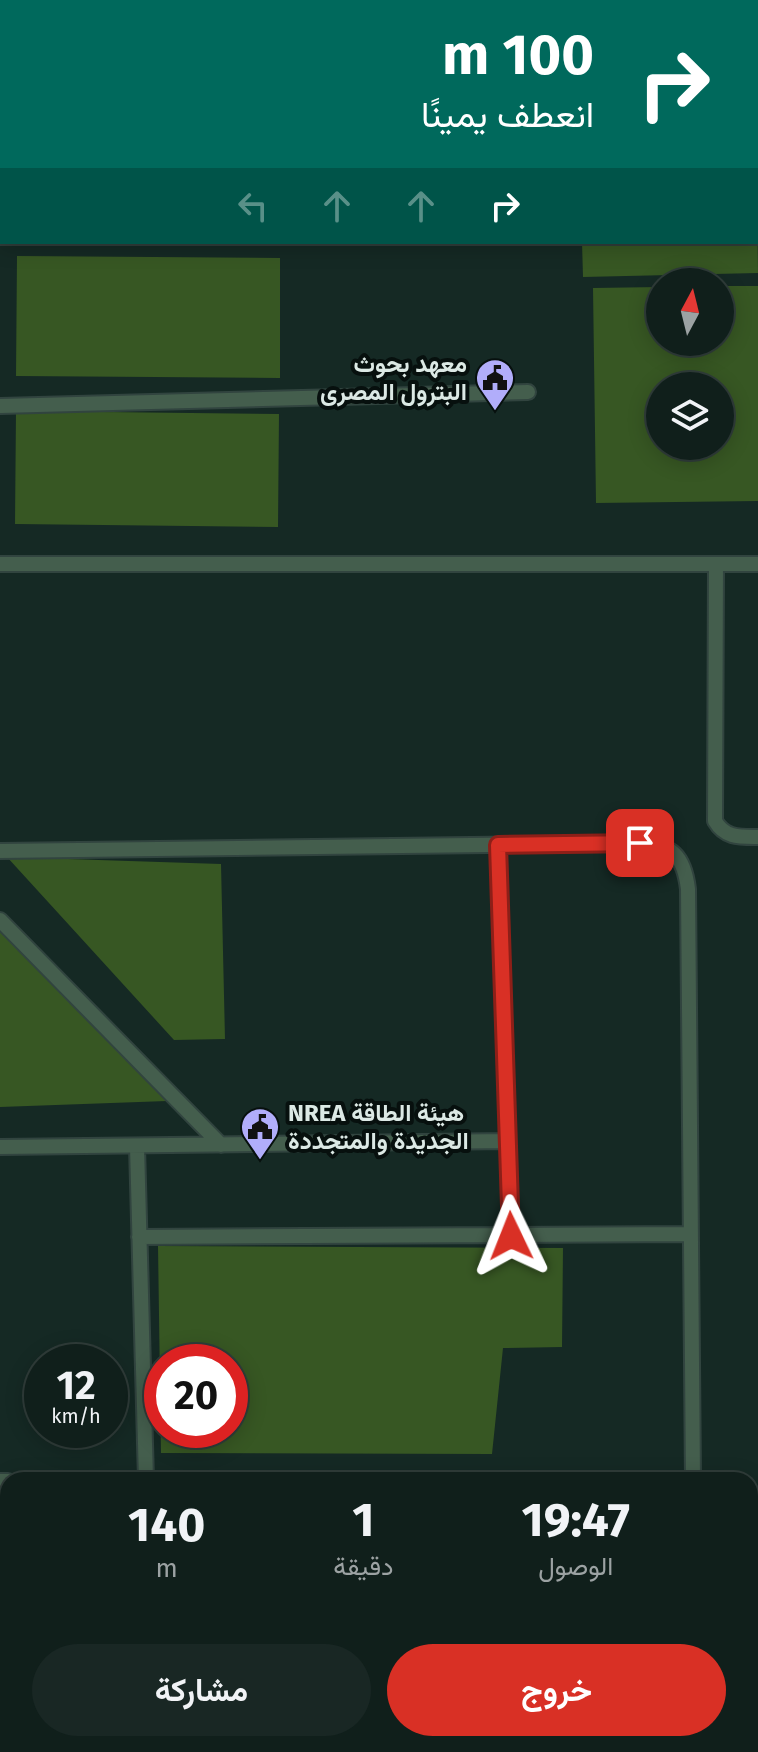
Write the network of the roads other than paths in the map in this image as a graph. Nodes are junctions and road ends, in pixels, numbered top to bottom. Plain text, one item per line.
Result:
1 (528, 392) dead end
2 (0, 406) edge
3 (0, 564) edge
4 (716, 564) junction
5 (758, 564) edge
6 (758, 837) edge
7 (498, 845) junction
8 (0, 851) edge
9 (0, 920) edge
10 (508, 1141) junction
11 (221, 1145) junction
12 (137, 1146) junction
13 (0, 1147) edge
14 (690, 1234) junction
15 (511, 1236) junction
16 (139, 1237) junction
17 (146, 1472) edge
18 (693, 1472) edge

1 - 2 lane
3 - 4 lane
4 - 5 lane
4 - 6 lane
7 - 8 lane
7 - 10 lane
7 - 14 lane
9 - 11 lane
10 - 11 lane
10 - 15 lane
11 - 12 lane
12 - 13 lane
12 - 16 lane
14 - 15 lane
14 - 18 lane
15 - 16 lane
16 - 17 lane

